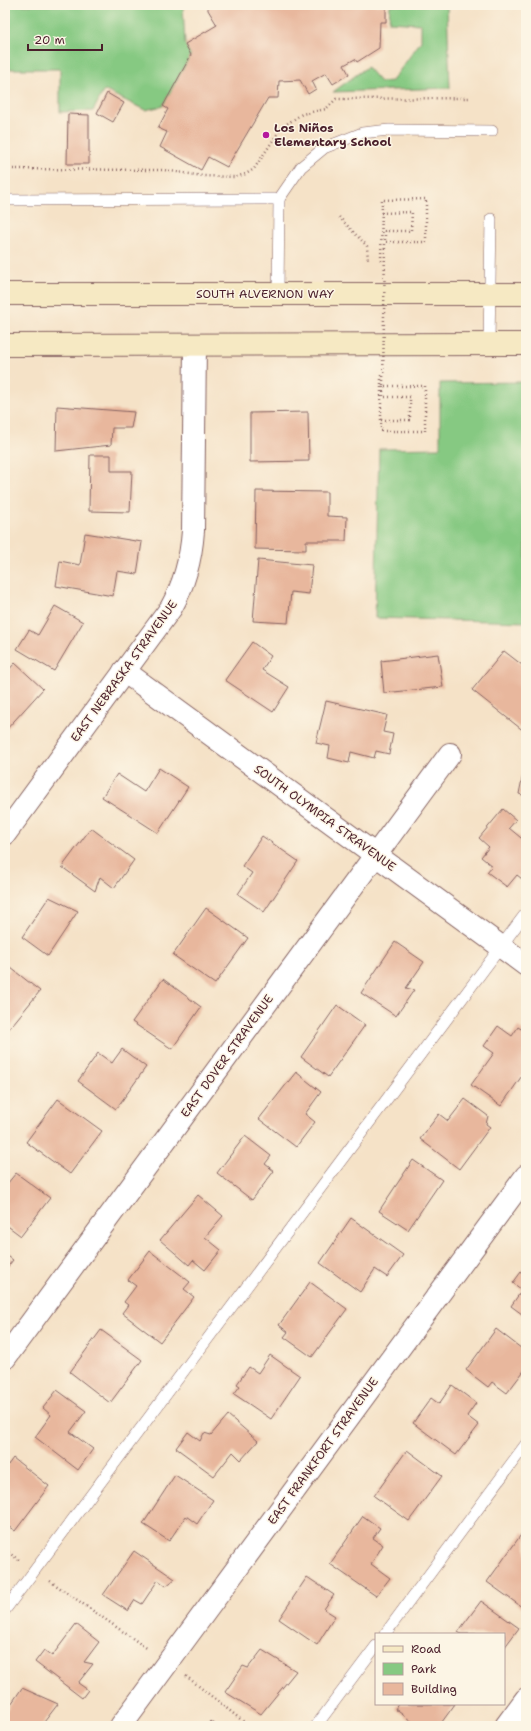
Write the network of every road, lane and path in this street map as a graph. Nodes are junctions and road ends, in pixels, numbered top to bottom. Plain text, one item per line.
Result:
1 (470, 98) dead end
2 (492, 131) dead end
3 (5, 169) edge
4 (279, 199) junction
5 (5, 200) edge
6 (381, 213) junction
7 (339, 217) dead end
8 (491, 219) dead end
9 (385, 242) junction
10 (368, 261) dead end
11 (381, 261) dead end
12 (5, 294) edge
13 (278, 294) junction
14 (490, 294) junction
15 (526, 294) edge
16 (195, 344) junction
17 (489, 344) junction
18 (526, 344) edge
19 (5, 345) edge
20 (381, 375) dead end
21 (384, 386) junction
22 (381, 420) junction
23 (124, 671) junction
24 (450, 754) dead end
25 (5, 834) edge
26 (376, 855) junction
27 (526, 913) edge
28 (501, 946) junction
29 (526, 965) edge
30 (526, 1176) edge
31 (5, 1358) edge
32 (526, 1444) edge
33 (5, 1550) edge
34 (34, 1570) junction
35 (5, 1610) edge
36 (386, 1633) edge
37 (375, 1647) edge
38 (168, 1662) junction
39 (526, 1699) edge
40 (121, 1726) edge
41 (250, 1726) edge
42 (316, 1726) edge
43 (506, 1726) edge

1 - 3 path
2 - 4 lane
4 - 5 lane
4 - 13 lane
6 - 9 path
6 - 9 path, bridge
6 - 11 path
7 - 10 path
8 - 14 lane
9 - 21 path, bridge
12 - 13 main road, SOUTH ALVERNON WAY
13 - 14 main road, SOUTH ALVERNON WAY
14 - 15 main road, SOUTH ALVERNON WAY
14 - 17 lane
16 - 17 main road
16 - 19 main road
16 - 23 street, EAST NEBRASKA STRAVENUE
17 - 18 main road
20 - 22 path
21 - 22 path
21 - 22 path, bridge
23 - 25 street, EAST NEBRASKA STRAVENUE
23 - 26 street, SOUTH OLYMPIA STRAVENUE
24 - 26 street, EAST DOVER STRAVENUE
26 - 28 street, SOUTH OLYMPIA STRAVENUE
26 - 31 street, EAST DOVER STRAVENUE
27 - 28 lane
28 - 29 street, SOUTH OLYMPIA STRAVENUE
28 - 34 lane
30 - 38 street, EAST FRANKFORT STRAVENUE
32 - 36 lane
33 - 34 path
34 - 35 lane
34 - 38 path
37 - 42 lane
38 - 40 street, EAST FRANKFORT STRAVENUE
38 - 41 path
39 - 43 street

